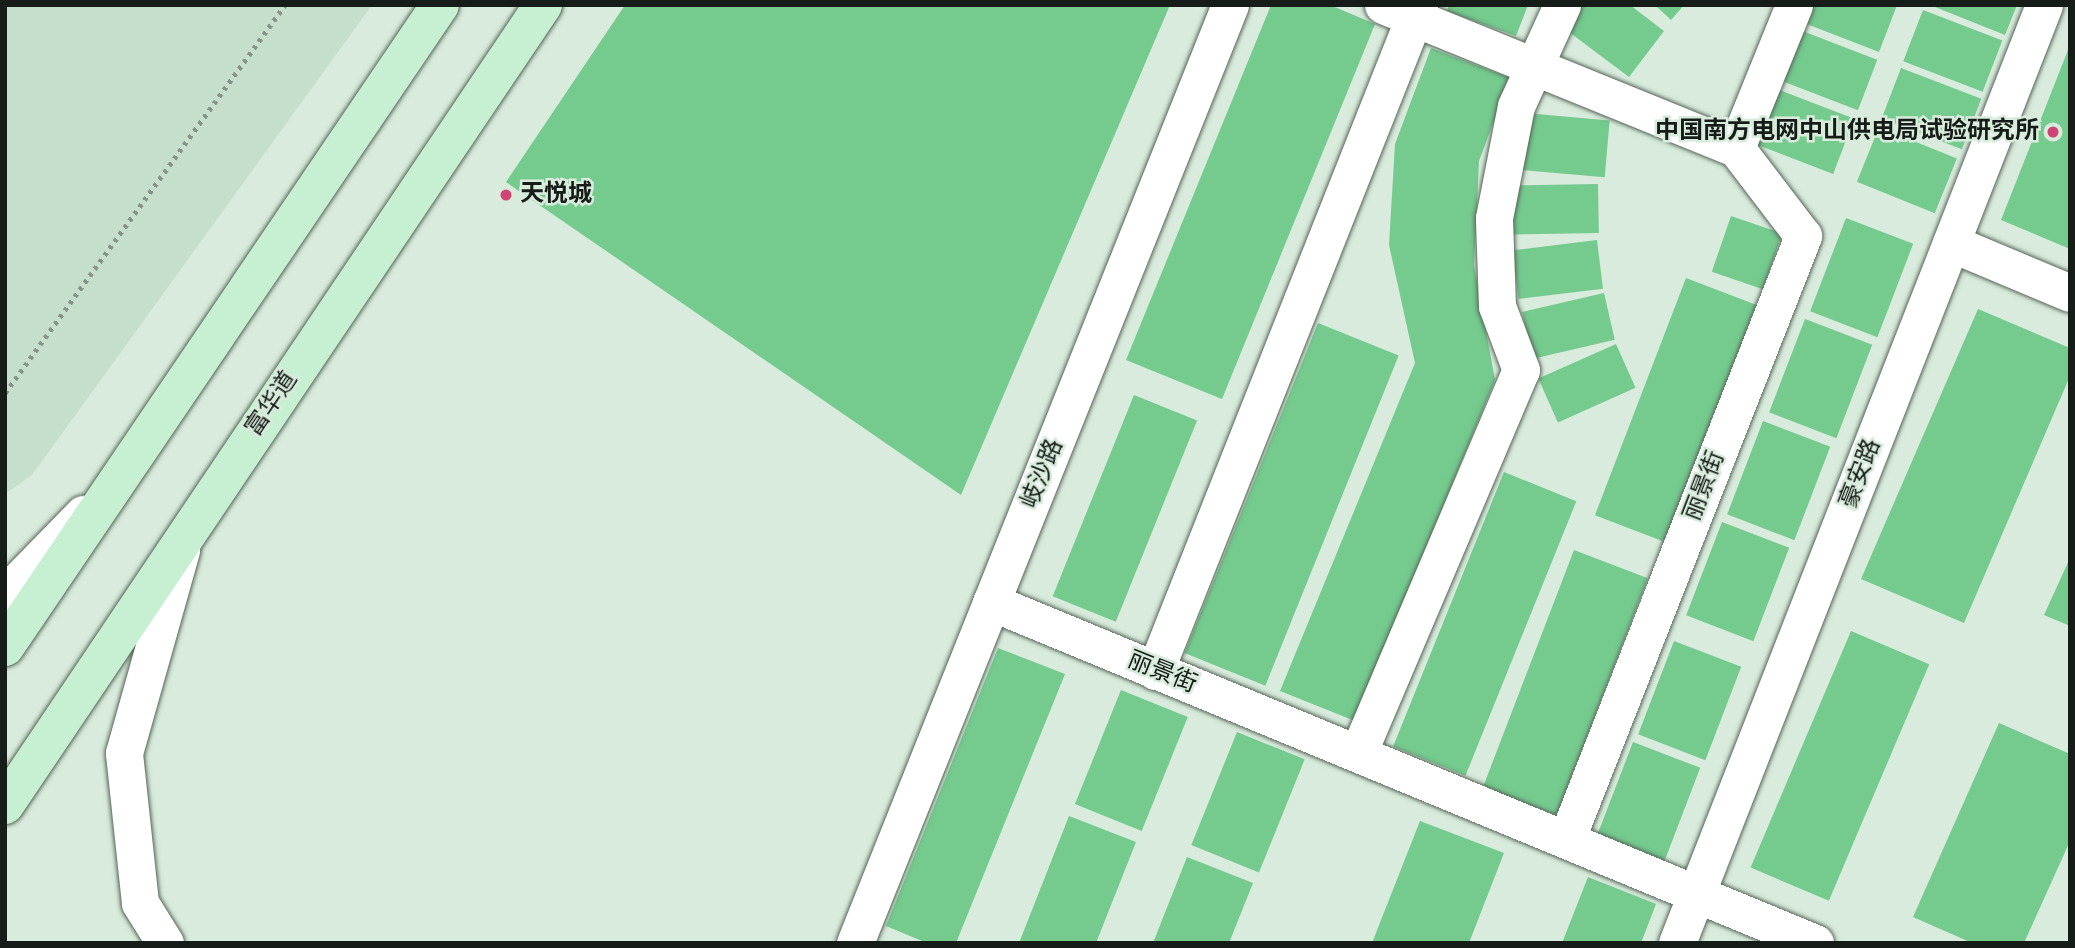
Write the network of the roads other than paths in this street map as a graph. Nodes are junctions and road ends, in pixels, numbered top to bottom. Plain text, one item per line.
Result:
1 (440, 5) edge
2 (543, 5) edge
3 (1230, 5) edge
4 (1562, 5) edge
5 (1794, 5) edge
6 (2044, 5) edge
7 (1406, 9) edge
8 (1533, 66) junction
9 (1737, 148) junction
10 (1951, 243) junction
11 (2070, 293) edge
12 (105, 491) junction
13 (187, 529) junction
14 (5, 593) edge
15 (991, 602) junction
16 (5, 647) edge
17 (1155, 671) junction
18 (1359, 751) junction
19 (5, 805) edge
20 (1567, 838) junction
21 (1697, 892) junction
22 (165, 943) edge
23 (855, 943) edge
24 (1677, 943) edge
25 (1815, 943) edge

1 - 12 main road
2 - 13 main road, 富华道
3 - 15 street, 岐沙路
4 - 8 street
5 - 9 street
6 - 10 street, 豪安路
7 - 8 street
7 - 17 street
8 - 9 street
8 - 18 street
9 - 20 street, 丽景街
10 - 11 street
10 - 21 street, 豪安路
12 - 14 street
12 - 16 main road
13 - 19 main road, 富华道
13 - 22 street
15 - 17 street, 丽景街
15 - 23 street, 岐沙路
17 - 18 street, 丽景街
18 - 20 street, 丽景街
20 - 21 street, 丽景街
21 - 24 street, 豪安路
21 - 25 street, 丽景街

